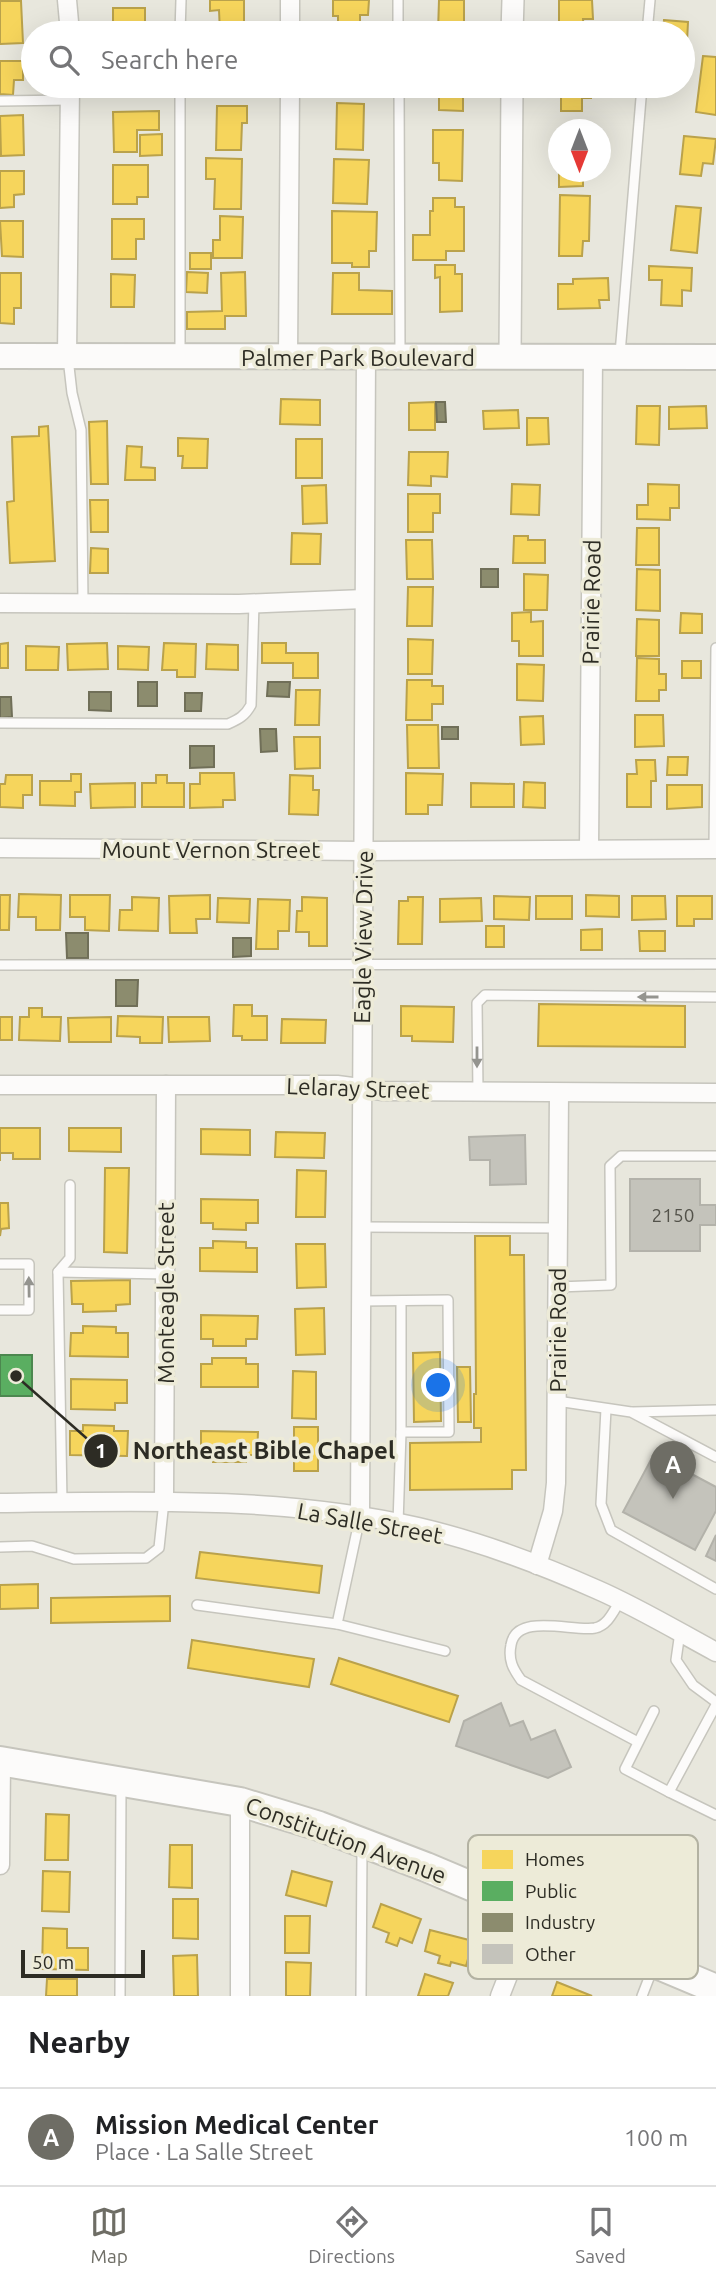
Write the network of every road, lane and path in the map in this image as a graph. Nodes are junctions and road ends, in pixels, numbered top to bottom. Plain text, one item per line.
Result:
1 (67, 0) edge
2 (181, 0) edge
3 (290, 0) edge
4 (398, 0) edge
5 (513, 0) edge
6 (650, 0) edge
7 (69, 21) edge
8 (180, 21) edge
9 (290, 21) edge
10 (398, 21) edge
11 (512, 21) edge
12 (648, 21) edge
13 (26, 98) edge
14 (70, 98) edge
15 (180, 98) edge
16 (290, 98) edge
17 (399, 98) edge
18 (512, 98) edge
19 (641, 98) edge
20 (0, 101) edge
21 (0, 356) edge
22 (67, 356) junction
23 (366, 356) junction
24 (400, 356) junction
25 (510, 356) junction
26 (593, 356) junction
27 (620, 356) junction
28 (180, 357) junction
29 (288, 357) junction
30 (716, 357) edge
31 (364, 599) junction
32 (0, 603) edge
33 (83, 603) junction
34 (254, 603) junction
35 (716, 648) edge
36 (0, 723) edge
37 (0, 848) edge
38 (589, 849) junction
39 (715, 849) edge
40 (364, 851) junction
41 (716, 964) edge
42 (0, 965) edge
43 (363, 965) junction
44 (716, 997) edge
45 (0, 1085) edge
46 (166, 1085) junction
47 (361, 1088) junction
48 (478, 1092) junction
49 (559, 1093) junction
50 (716, 1093) edge
51 (716, 1156) edge
52 (71, 1185) dead end
53 (361, 1227) junction
54 (558, 1228) junction
55 (0, 1264) edge
56 (58, 1272) junction
57 (165, 1274) junction
58 (558, 1287) junction
59 (361, 1301) junction
60 (401, 1301) junction
61 (0, 1310) edge
62 (557, 1401) junction
63 (606, 1409) junction
64 (716, 1410) edge
65 (631, 1412) junction
66 (401, 1432) junction
67 (716, 1457) edge
68 (164, 1501) junction
69 (62, 1502) junction
70 (0, 1503) edge
71 (360, 1517) junction
72 (398, 1524) junction
73 (0, 1548) edge
74 (537, 1565) junction
75 (716, 1588) edge
76 (620, 1601) junction
77 (197, 1605) dead end
78 (337, 1624) junction
79 (680, 1632) junction
80 (445, 1651) dead end
81 (716, 1651) edge
82 (716, 1703) edge
83 (654, 1710) dead end
84 (638, 1742) junction
85 (1, 1762) edge
86 (121, 1781) junction
87 (669, 1792) junction
88 (240, 1802) junction
89 (716, 1815) edge
90 (362, 1842) junction
91 (0, 1865) edge
92 (468, 1885) edge
93 (507, 1979) edge
94 (648, 1979) edge
95 (693, 1979) edge
96 (716, 1989) edge
97 (120, 1996) edge
98 (240, 1996) edge
99 (361, 1996) edge
100 (500, 1996) edge
101 (642, 1996) edge

1 - 7 street
2 - 8 lane
3 - 9 street
4 - 10 lane
5 - 11 street
6 - 12 lane
13 - 20 lane
14 - 22 street
15 - 28 lane
16 - 29 street
17 - 24 lane
18 - 25 street
19 - 27 lane
21 - 22 main road, Palmer Park Boulevard
22 - 28 main road, Palmer Park Boulevard
22 - 33 lane
23 - 24 main road, Palmer Park Boulevard
23 - 29 main road, Palmer Park Boulevard
23 - 31 street, Eagle View Drive
24 - 25 main road, Palmer Park Boulevard
25 - 26 main road, Palmer Park Boulevard
26 - 27 main road, Palmer Park Boulevard
26 - 38 street, Prairie Road
27 - 30 main road, Palmer Park Boulevard
28 - 29 main road, Palmer Park Boulevard
31 - 34 street
31 - 40 street, Eagle View Drive
32 - 33 street
33 - 34 street
34 - 36 lane
35 - 39 lane
37 - 40 street, Mount Vernon Street
38 - 39 street, Mount Vernon Street
38 - 40 street, Mount Vernon Street
40 - 43 street, Eagle View Drive
41 - 43 lane
42 - 43 lane
43 - 47 street, Eagle View Drive
44 -> 48 lane
45 - 46 street, Lelaray Street
46 - 47 street, Lelaray Street
46 - 57 street, Monteagle Street
47 - 48 street, Lelaray Street
47 - 53 street, Eagle View Drive
48 - 49 street, Lelaray Street
49 - 50 street, Lelaray Street
49 - 54 street, Prairie Road
51 - 58 lane
52 - 56 lane
53 - 54 lane
53 - 59 street, Eagle View Drive
54 - 58 street, Prairie Road
61 -> 55 lane
56 - 57 lane
56 - 69 lane
57 - 68 street, Monteagle Street
58 - 62 street, Prairie Road
59 - 60 lane
59 - 71 street, Eagle View Drive
60 - 66 lane
60 - 66 lane
62 - 63 lane
62 - 74 street, Prairie Road
63 - 65 lane
63 - 75 lane
64 - 65 lane
65 - 67 lane
66 - 72 lane
68 - 69 street, La Salle Street
68 - 71 street, La Salle Street
68 - 73 lane
69 - 70 street, La Salle Street
71 - 72 street, La Salle Street
71 - 78 lane
72 - 74 street, La Salle Street
74 - 76 street, La Salle Street
76 - 79 street, La Salle Street
76 - 84 lane
77 - 78 lane
78 - 80 lane
79 - 81 street, La Salle Street
79 - 82 lane
82 - 87 lane
83 - 84 lane
84 - 87 lane
85 - 86 main road, Constitution Avenue
85 - 91 street
86 - 88 main road, Constitution Avenue
86 - 97 lane
87 - 89 lane
88 - 90 main road, Constitution Avenue
88 - 98 street
90 - 92 main road, Constitution Avenue
90 - 99 lane
93 - 100 street
94 - 101 lane
95 - 96 main road, Constitution Avenue

